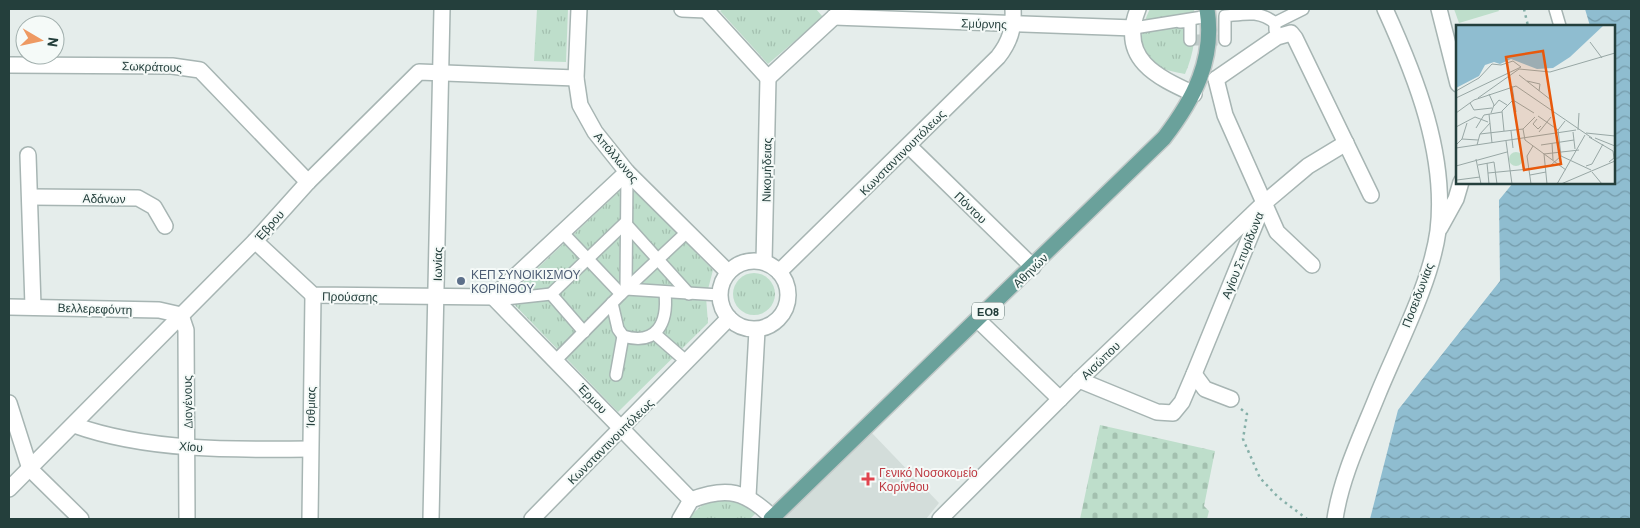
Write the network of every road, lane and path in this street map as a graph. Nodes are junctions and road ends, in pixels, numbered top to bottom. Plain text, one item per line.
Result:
1 (442, 9) edge
2 (579, 9) edge
3 (682, 9) edge
4 (707, 9) edge
5 (1138, 9) edge
6 (1303, 9) edge
7 (1385, 9) edge
8 (1439, 9) edge
9 (1524, 9) edge
10 (1556, 9) edge
11 (1208, 12) edge
12 (831, 13) edge
13 (1014, 16) edge
14 (1176, 22) junction
15 (1528, 25) edge
16 (1560, 25) edge
17 (1134, 28) junction
18 (1276, 30) junction
19 (1190, 40) dead end
20 (1225, 40) dead end
21 (9, 65) edge
22 (441, 71) junction
23 (1456, 76) edge
24 (1209, 77) junction
25 (576, 78) junction
26 (768, 78) junction
27 (1194, 94) junction
28 (1346, 143) junction
29 (909, 146) junction
30 (28, 155) dead end
31 (627, 172) junction
32 (308, 182) junction
33 (1460, 184) edge
34 (1371, 195) dead end
35 (30, 197) junction
36 (1263, 204) junction
37 (625, 223) junction
38 (165, 226) dead end
39 (687, 232) junction
40 (1438, 232) junction
41 (563, 233) junction
42 (255, 241) junction
43 (587, 258) junction
44 (657, 260) junction
45 (764, 262) junction
46 (1312, 265) dead end
47 (1033, 267) junction
48 (728, 272) junction
49 (779, 272) junction
50 (624, 292) junction
51 (665, 293) junction
52 (551, 294) junction
53 (689, 294) junction
54 (313, 295) junction
55 (719, 295) junction
56 (436, 297) junction
57 (495, 298) junction
58 (612, 302) junction
59 (9, 306) edge
60 (33, 306) junction
61 (181, 315) junction
62 (729, 318) junction
63 (978, 320) junction
64 (757, 330) junction
65 (584, 332) junction
66 (655, 334) junction
67 (623, 336) junction
68 (556, 360) junction
69 (687, 362) junction
70 (1194, 374) junction
71 (616, 375) dead end
72 (1079, 380) junction
73 (1060, 399) junction
74 (1230, 399) joint
75 (9, 403) edge
76 (74, 425) junction
77 (622, 429) junction
78 (188, 446) junction
79 (310, 449) junction
80 (30, 469) junction
81 (9, 489) edge
82 (748, 496) junction
83 (691, 500) junction
84 (772, 518) edge
85 (81, 519) edge
86 (187, 519) edge
87 (310, 519) edge
88 (431, 519) edge
89 (532, 519) edge
90 (680, 519) edge
91 (940, 519) edge
92 (1307, 519) edge
93 (1335, 519) edge

1 - 22 street, Ιωνίας
2 - 25 street, Απόλλωνος
3 - 4 street
4 - 26 street
5 - 17 street
6 - 18 street
7 - 40 street, Ποσειδωνίας
8 - 23 street
9 - 15 path
10 - 16 street
11 - 14 street
11 - 24 main road, Αθηνών / ΕΟ8
12 - 13 street, Σμύρνης
12 - 26 street
13 - 17 street, Σμύρνης
13 - 29 street, Κωνσταντινουπόλεως
14 - 17 street
14 - 19 street
17 - 27 street
18 - 20 street
18 - 24 street
18 - 28 street
21 - 32 street, Σωκράτους
22 - 25 street, Έβρου
22 - 32 street, Έβρου
22 - 56 street, Ιωνίας
24 - 27 main road, Αθηνών / ΕΟ8
24 - 36 street, Αγίου Σπυρίδωνα
25 - 31 street, Απόλλωνος
26 - 45 street, Νικομήδειας
27 - 47 main road, Αθηνών / ΕΟ8
28 - 34 street
28 - 36 street, Αισώπου
29 - 47 street, Πόντου
29 - 49 street, Κωνσταντινουπόλεως
30 - 35 street
31 - 37 street
31 - 39 street, Απόλλωνος
31 - 41 street
32 - 42 street, Έβρου
33 - 40 street
35 - 38 street, Αδάνων
35 - 60 street
36 - 46 street
36 - 70 street, Αγίου Σπυρίδωνα
36 - 72 street, Αισώπου
37 - 43 street
37 - 44 street
37 - 50 street
39 - 44 street
39 - 48 street, Απόλλωνος
40 - 93 street, Ποσειδωνίας
41 - 43 street
41 - 57 street
42 - 54 street, Προύσσης
42 - 61 street, Έβρου
43 - 50 street
43 - 52 street
44 - 50 street
44 - 53 street
45 - 48 street
45 - 49 street
47 - 63 main road, Αθηνών / ΕΟ8
48 - 55 street
49 - 64 street
50 - 51 street
50 - 58 street
51 - 53 street
51 - 66 street
52 - 57 street
52 - 65 street
53 - 55 street
54 - 56 street, Προύσσης
54 - 79 street, Ίσθμιας
55 - 62 street
56 - 57 street, Προύσσης
56 - 88 street, Ιωνίας
57 - 68 street, Έρμου
58 - 65 street
58 - 67 street
59 - 60 street, Βελλερεφόντη
60 - 61 street, Βελλερεφόντη
61 - 76 street, Έβρου
61 - 78 street, Διογένους
62 - 64 street
62 - 69 street, Κωνσταντινουπόλεως
63 - 73 street
63 - 84 main road, Αθηνών / ΕΟ8
64 - 82 street
65 - 68 street
66 - 67 street
66 - 69 street
67 - 71 street
68 - 77 street, Έρμου
69 - 77 street, Κωνσταντινουπόλεως
70 - 72 street, Αγίου Σπυρίδωνα
70 - 74 street
72 - 73 street, Αισώπου
73 - 91 street, Αισώπου
74 - 92 path
75 - 80 street
76 - 78 street, Χίου
76 - 80 street, Έβρου
77 - 83 street, Έρμου
77 - 89 street, Κωνσταντινουπόλεως
78 - 79 street, Χίου
78 - 86 street, Διογένους
79 - 87 street, Ίσθμιας
80 - 81 street, Έβρου
80 - 85 street
82 - 83 street
82 - 84 street
83 - 90 street

